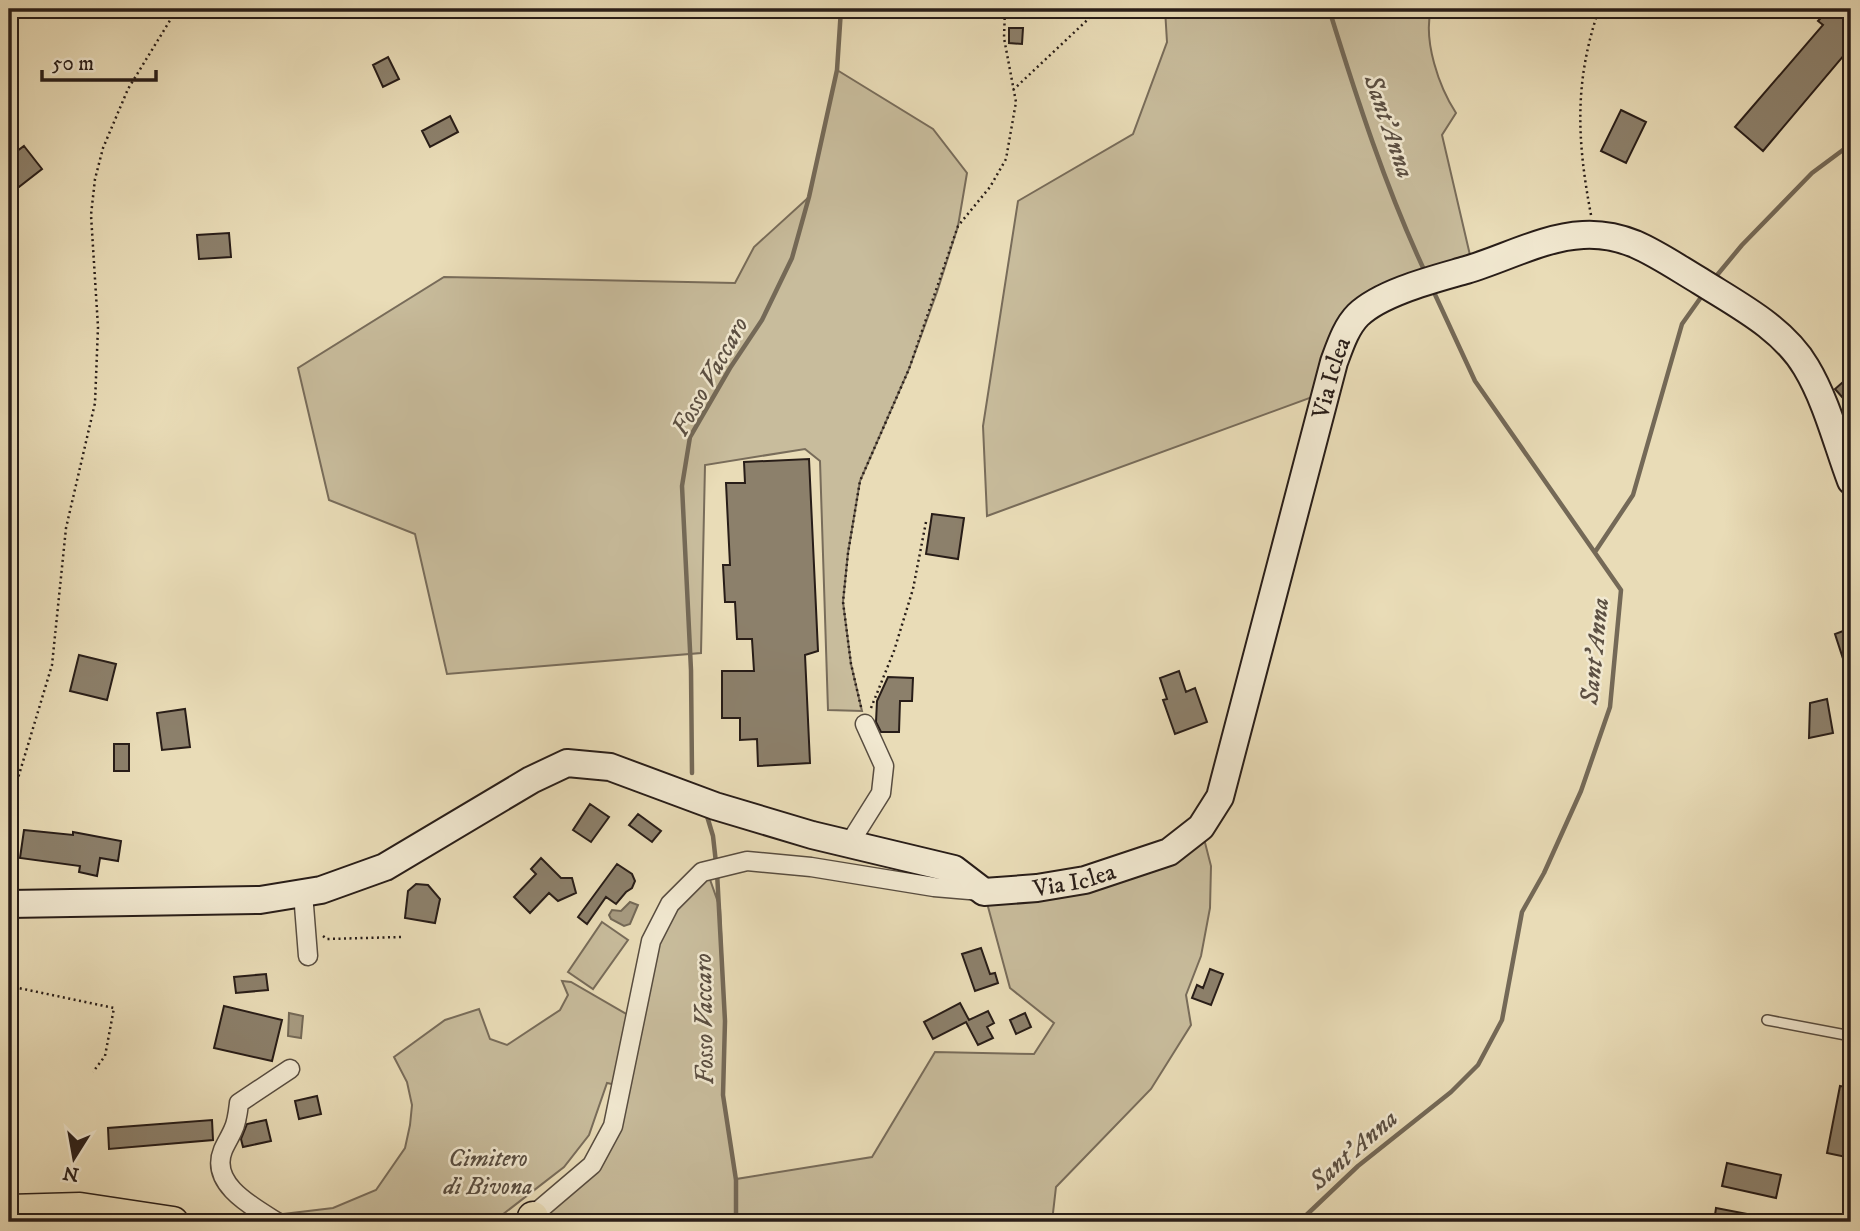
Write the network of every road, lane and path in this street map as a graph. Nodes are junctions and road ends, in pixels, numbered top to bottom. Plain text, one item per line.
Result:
1 (177, 9) edge
2 (1004, 9) edge
3 (1099, 9) edge
4 (1599, 9) edge
5 (1013, 90) junction
6 (1595, 236) junction
7 (1851, 481) edge
8 (926, 522) dead end
9 (865, 724) junction
10 (9, 808) edge
11 (849, 844) junction
12 (984, 892) junction
13 (303, 893) junction
14 (9, 904) edge
15 (306, 925) junction
16 (402, 937) dead end
17 (308, 956) dead end
18 (9, 986) edge
19 (1767, 1020) dead end
20 (1851, 1036) edge
21 (290, 1069) dead end
22 (93, 1072) dead end
23 (9, 1210) edge
24 (529, 1220) edge
25 (173, 1222) edge
26 (277, 1222) edge

1 - 10 path
2 - 5 path
3 - 5 path
4 - 6 path
5 - 9 path
6 - 7 street, Via Iclea
6 - 12 street, Via Iclea
8 - 9 path
9 - 11 street
11 - 12 street
11 - 13 street
12 - 24 street
13 - 14 street
13 - 15 street
15 - 16 path
15 - 17 street
18 - 22 path
19 - 20 lane
21 - 26 street
23 - 25 main road

